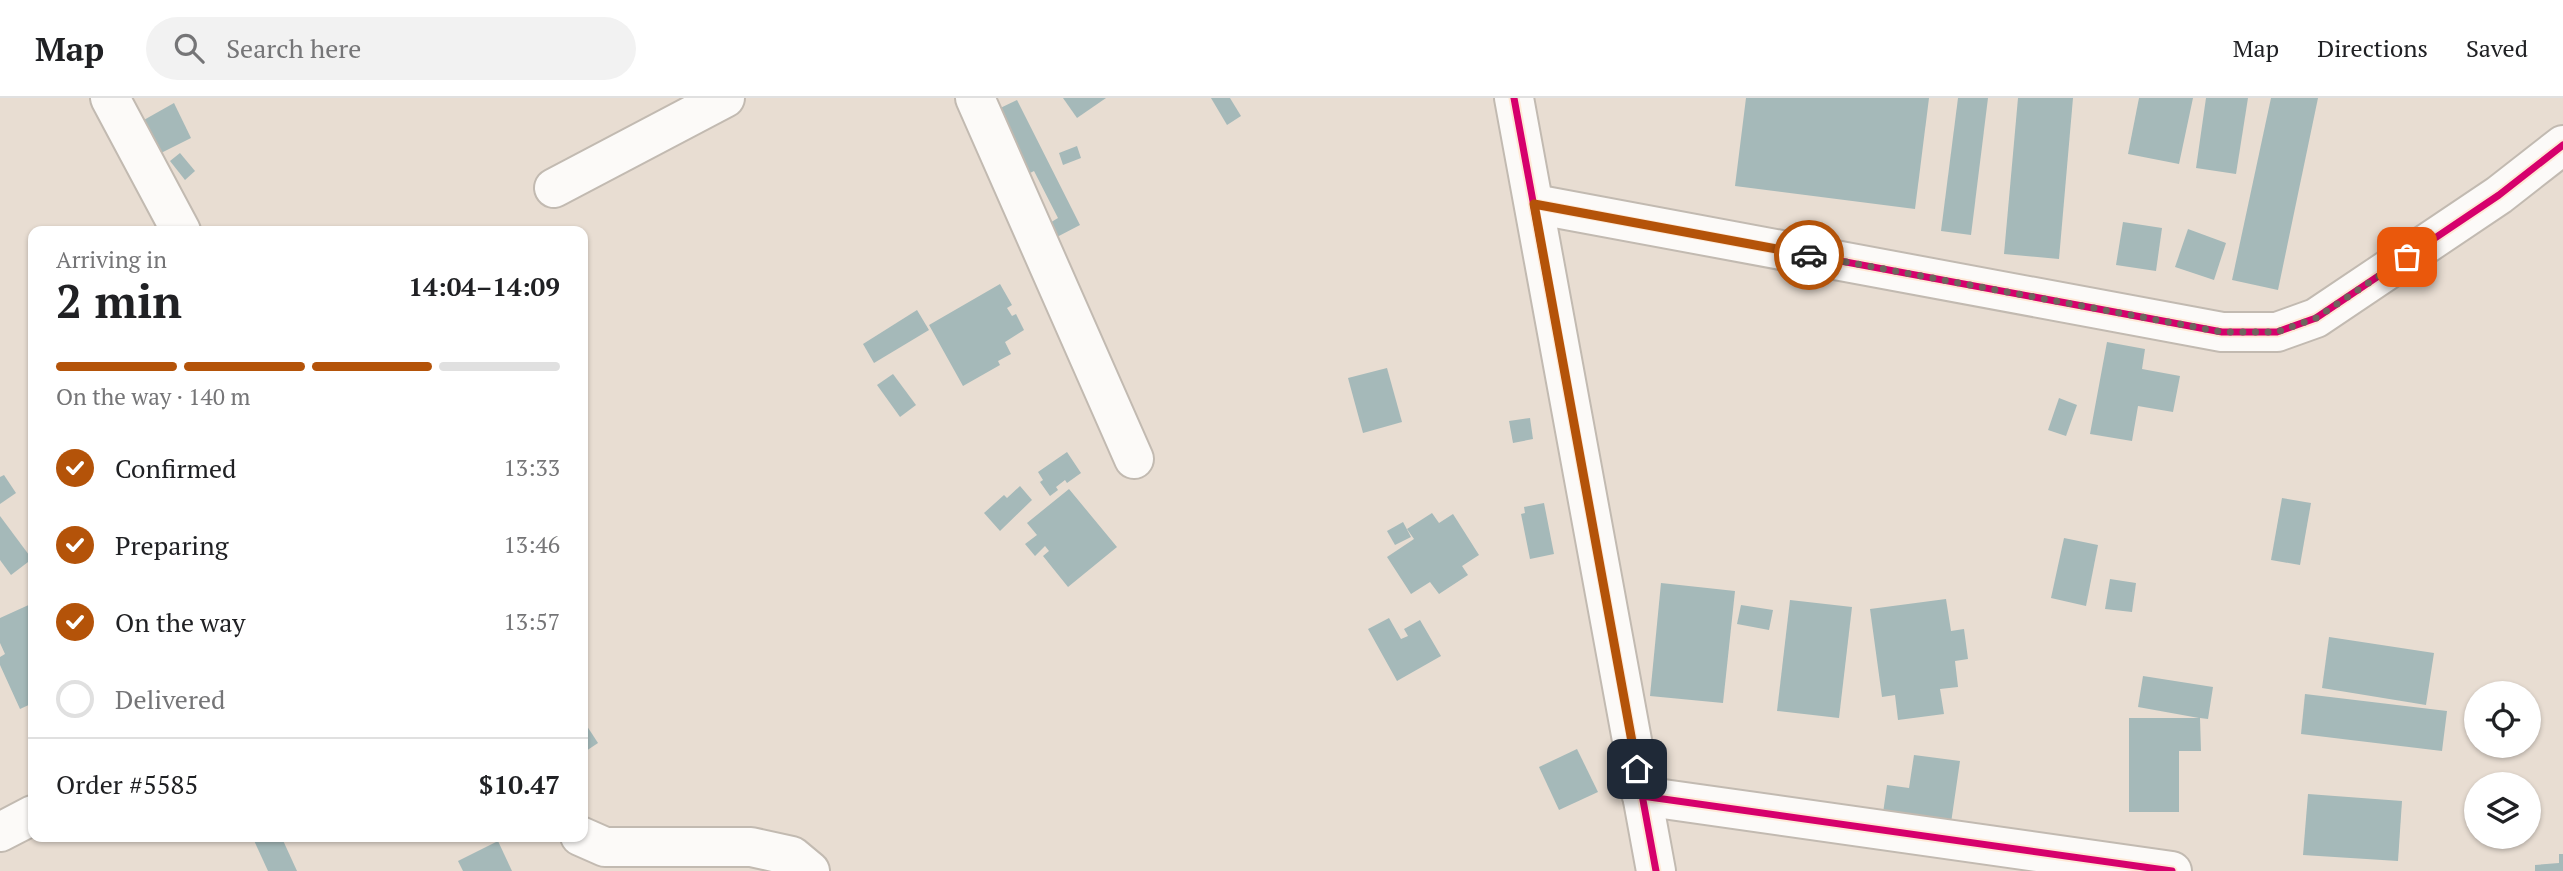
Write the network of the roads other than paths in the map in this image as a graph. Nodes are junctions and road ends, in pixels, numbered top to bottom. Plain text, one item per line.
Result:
1 (110, 98) edge
2 (725, 98) edge
3 (975, 98) edge
4 (1514, 98) edge
5 (2563, 145) edge
6 (554, 188) dead end
7 (1534, 204) junction
8 (178, 226) edge
9 (1134, 459) dead end
10 (1642, 796) junction
11 (28, 818) edge
12 (0, 832) edge
13 (588, 840) edge
14 (810, 871) edge
15 (1656, 871) edge
16 (2172, 871) edge

1 - 8 street
2 - 6 street
3 - 9 street
4 - 7 street
5 - 7 street
7 - 10 street
10 - 15 street
10 - 16 street
11 - 12 street
13 - 14 street

